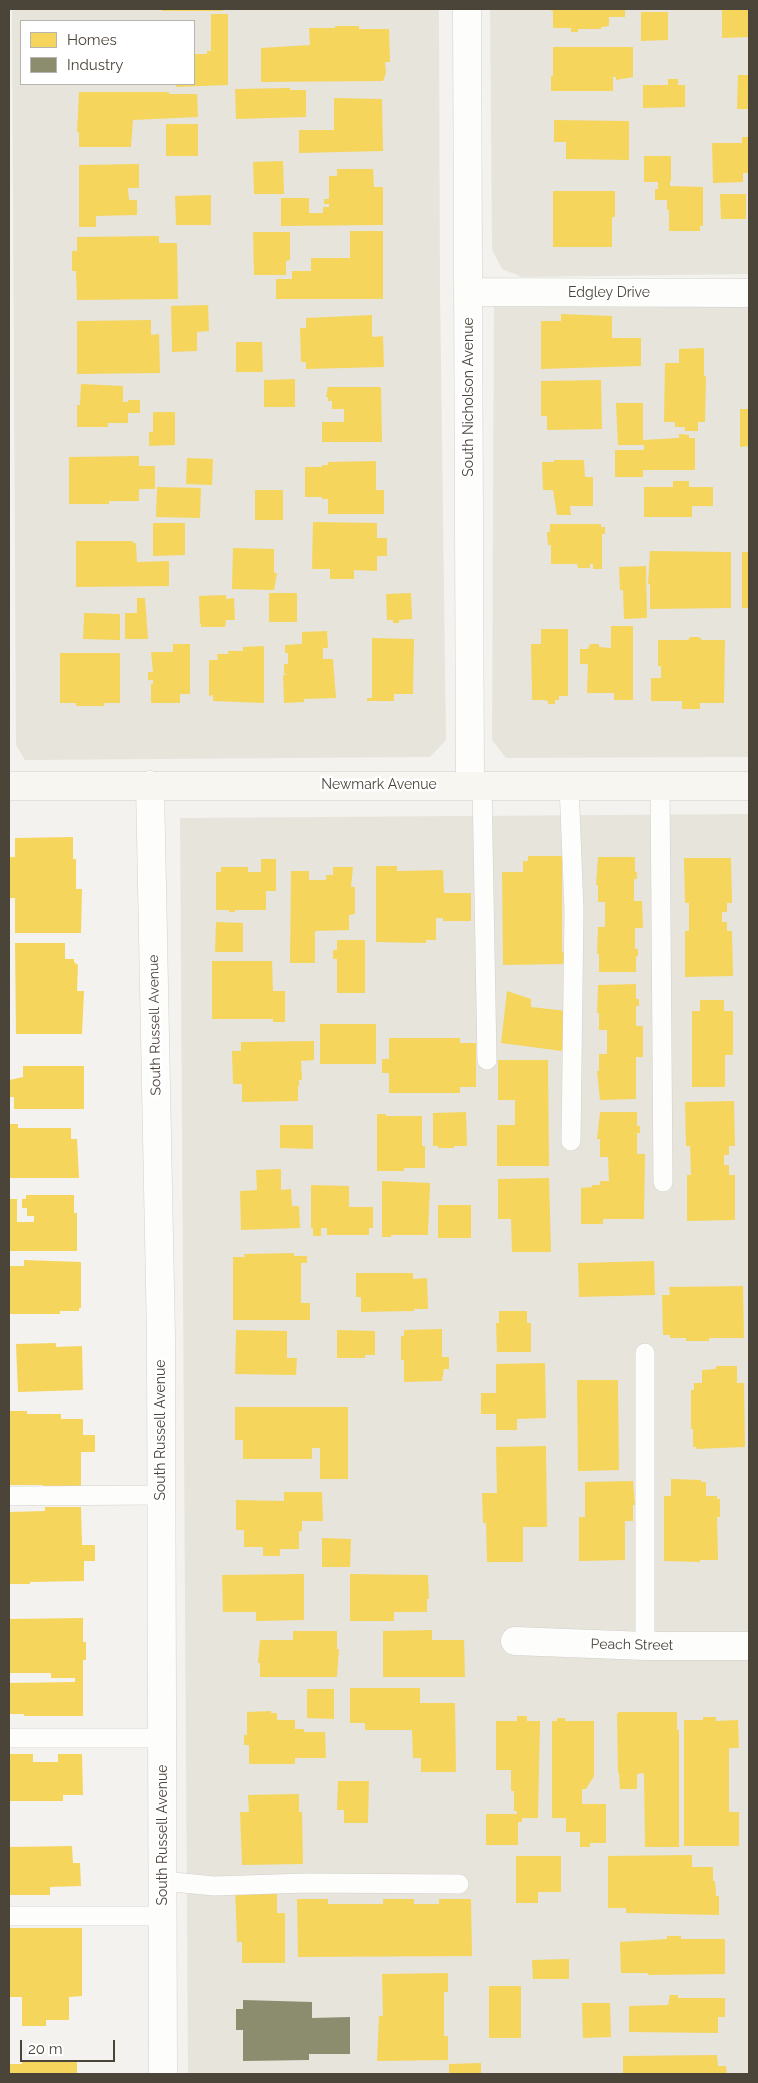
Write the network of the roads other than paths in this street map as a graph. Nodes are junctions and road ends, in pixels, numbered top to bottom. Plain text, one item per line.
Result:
1 (466, 9) edge
2 (468, 292) junction
3 (749, 293) edge
4 (150, 785) junction
5 (476, 785) junction
6 (569, 785) junction
7 (9, 786) edge
8 (660, 786) junction
9 (749, 786) edge
10 (487, 1060) dead end
11 (571, 1141) dead end
12 (663, 1182) dead end
13 (645, 1352) dead end
14 (162, 1495) junction
15 (9, 1496) edge
16 (515, 1641) dead end
17 (645, 1646) junction
18 (749, 1646) edge
19 (9, 1738) edge
20 (162, 1738) junction
21 (163, 1881) junction
22 (459, 1884) dead end
23 (9, 1916) edge
24 (163, 1916) junction
25 (163, 2074) edge

1 - 2 street, South Nicholson Avenue
2 - 3 street, Edgley Drive
2 - 5 street, South Nicholson Avenue
4 - 5 street, Newmark Avenue
4 - 7 street, Newmark Avenue
4 - 14 street, South Russell Avenue
5 - 6 street, Newmark Avenue
5 - 10 lane
6 - 8 street, Newmark Avenue
6 - 11 lane
8 - 9 street, Newmark Avenue
8 - 12 lane
13 - 17 lane
14 - 15 lane
14 - 20 street, South Russell Avenue
16 - 17 street, Peach Street
17 - 18 street, Peach Street
19 - 20 lane
20 - 21 street, South Russell Avenue
21 - 22 lane
21 - 24 street, South Russell Avenue
23 - 24 lane
24 - 25 street, South Russell Avenue

